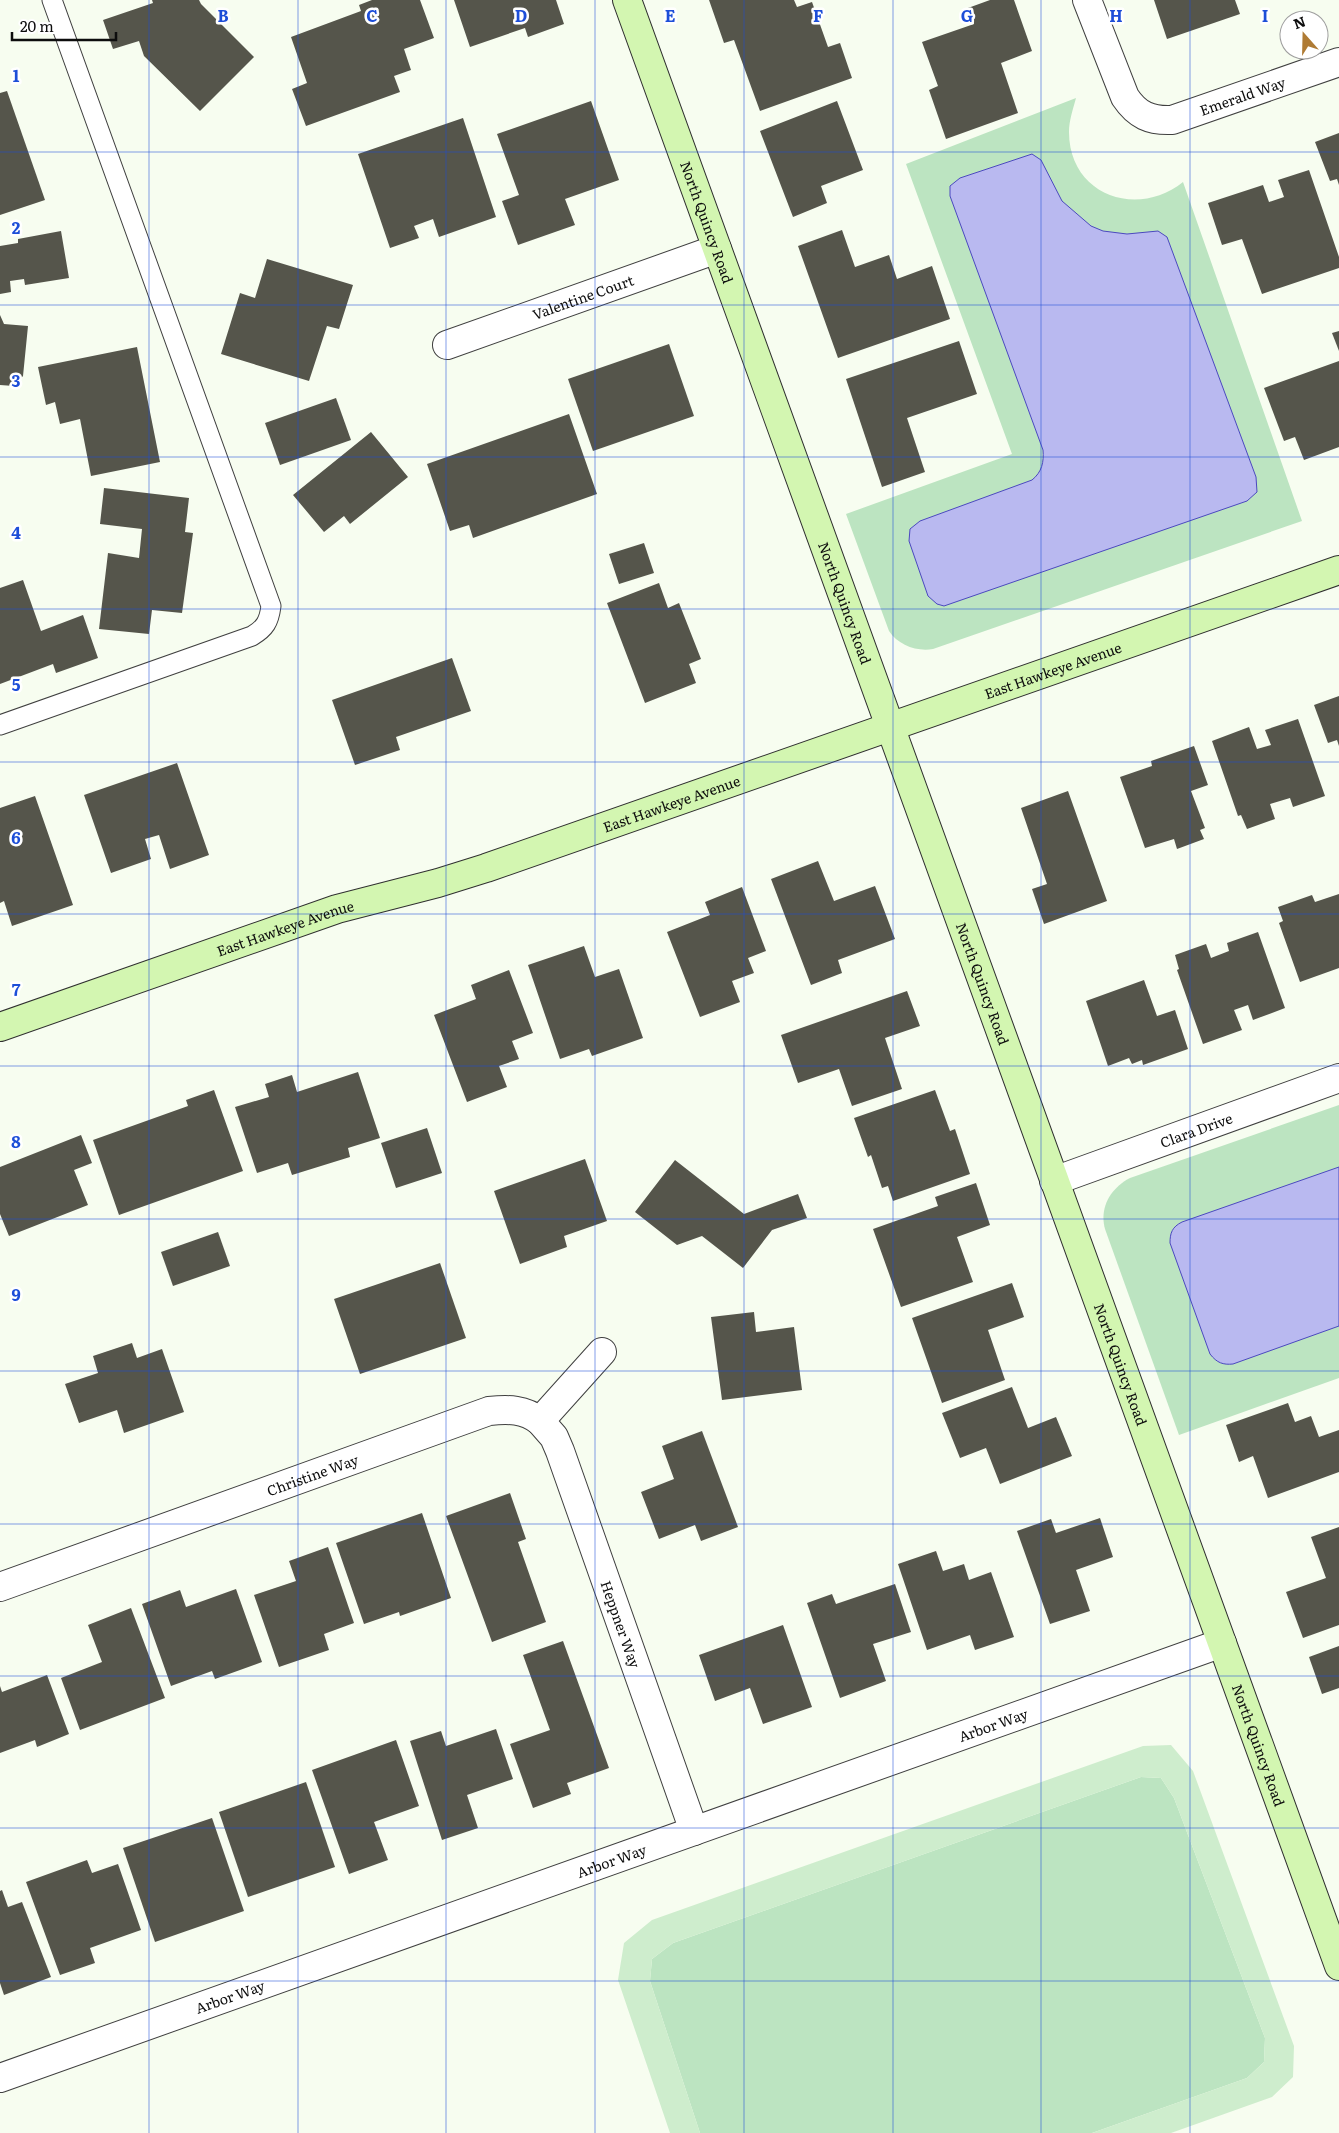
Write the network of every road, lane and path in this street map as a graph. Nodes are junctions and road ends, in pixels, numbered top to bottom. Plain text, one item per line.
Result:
1 (52, 0) edge
2 (627, 0) edge
3 (1087, 0) edge
4 (1339, 62) edge
5 (717, 249) junction
6 (447, 345) dead end
7 (1339, 570) edge
8 (0, 726) edge
9 (890, 727) junction
10 (0, 1028) edge
11 (1339, 1078) edge
12 (1054, 1181) junction
13 (602, 1352) dead end
14 (540, 1421) junction
15 (0, 1587) edge
16 (1222, 1644) junction
17 (694, 1832) junction
18 (1339, 1966) edge
19 (0, 2078) edge

1 - 8 lane
2 - 5 street, North Quincy Road
3 - 4 street, Emerald Way
5 - 6 street, Valentine Court
5 - 9 street, North Quincy Road
7 - 9 street, East Hawkeye Avenue
9 - 10 street, East Hawkeye Avenue
9 - 12 street, North Quincy Road
11 - 12 street, Clara Drive
12 - 16 street, North Quincy Road
13 - 14 street
14 - 15 street, Christine Way
14 - 17 street, Heppner Way
16 - 17 street, Arbor Way
16 - 18 street, North Quincy Road
17 - 19 street, Arbor Way

